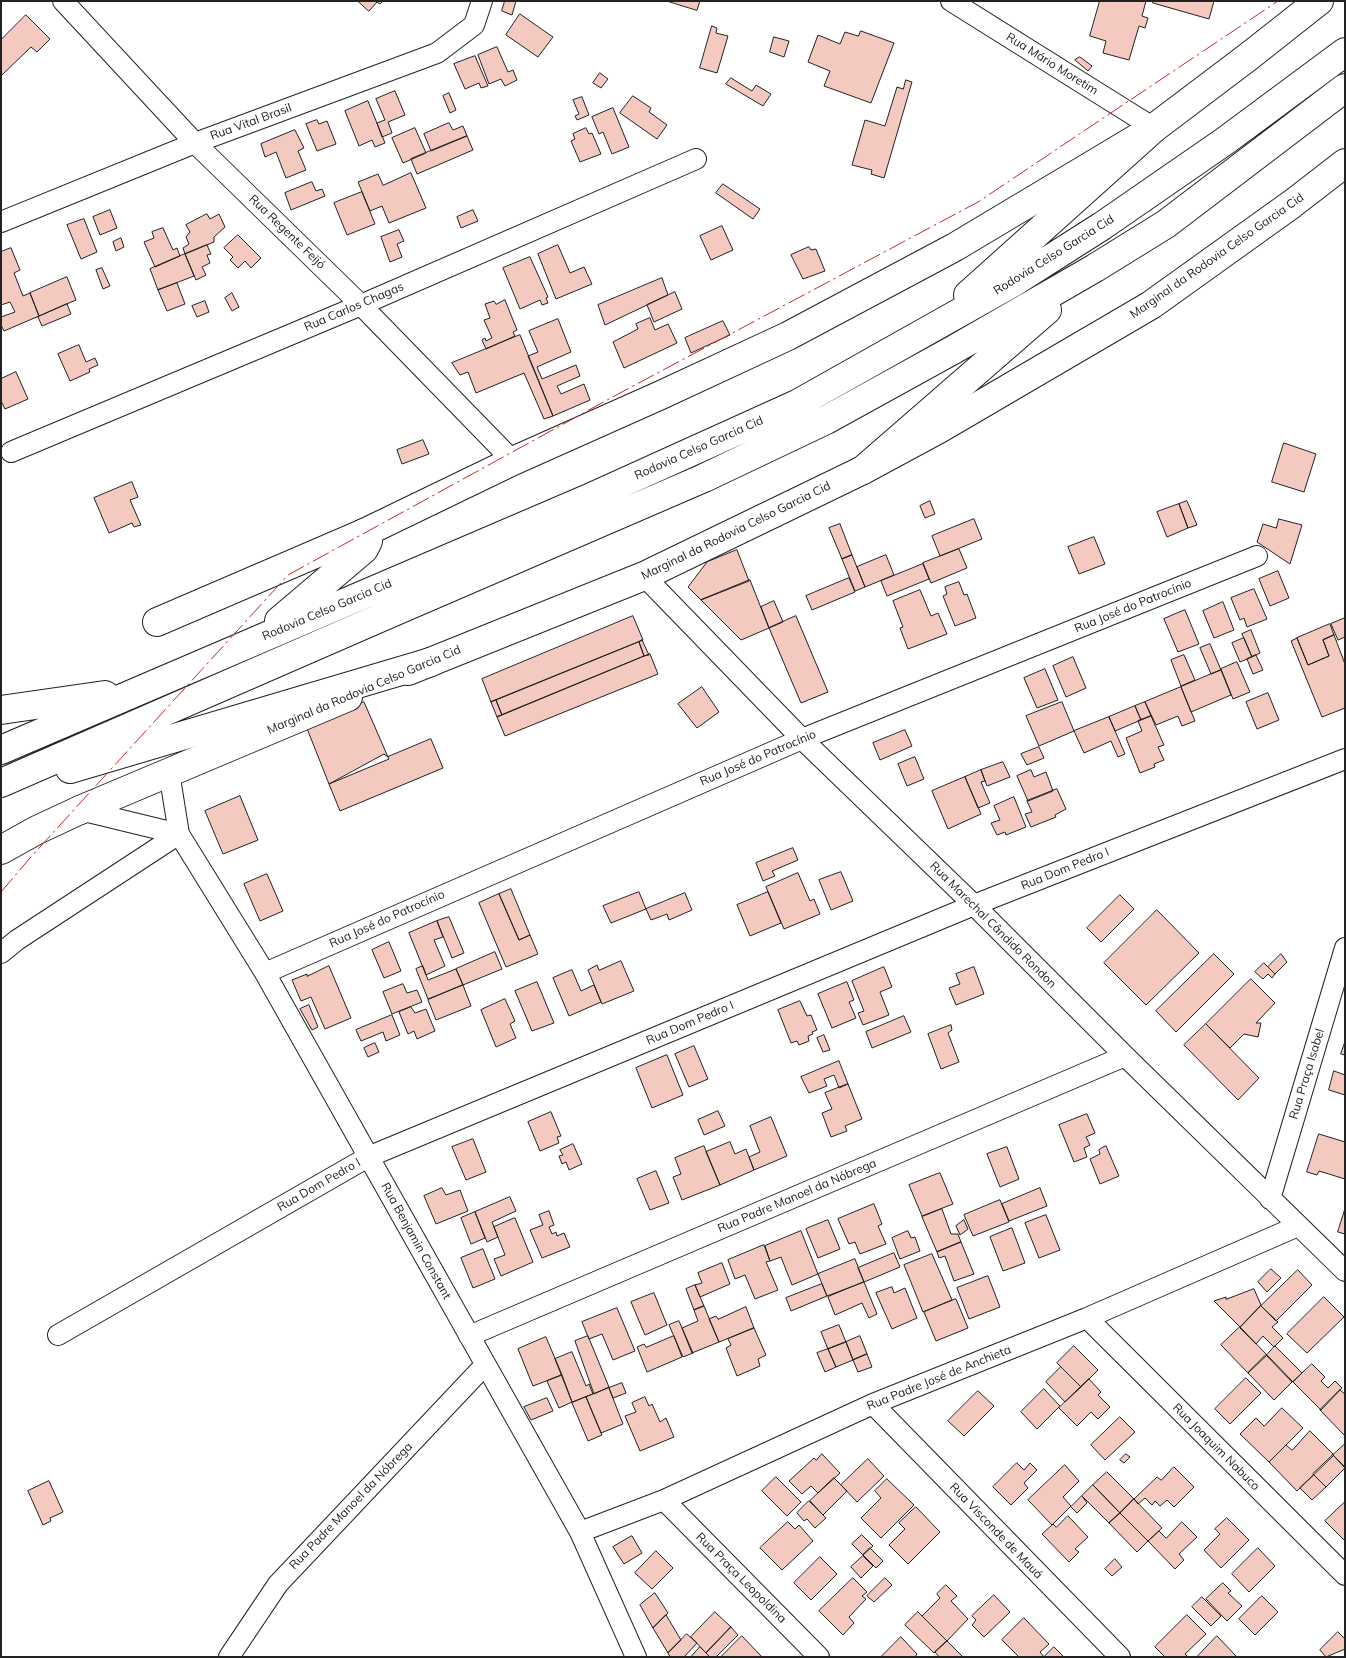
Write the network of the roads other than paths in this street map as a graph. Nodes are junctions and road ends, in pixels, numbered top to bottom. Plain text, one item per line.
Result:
1 (63, 1) edge
2 (482, 1) edge
3 (950, 1) edge
4 (1319, 1) edge
5 (1345, 52) edge
6 (1345, 88) edge
7 (1154, 128) junction
8 (195, 143) junction
9 (696, 159) dead end
10 (1345, 163) edge
11 (1, 222) edge
12 (1095, 268) junction
13 (362, 304) junction
14 (926, 332) junction
15 (12, 452) dead end
16 (512, 461) junction
17 (863, 470) junction
18 (364, 533) junction
19 (1257, 556) dead end
20 (644, 576) junction
21 (157, 622) dead end
22 (256, 640) junction
23 (431, 662) junction
24 (141, 690) junction
25 (1, 710) edge
26 (802, 738) junction
27 (1, 750) edge
28 (1345, 759) edge
29 (169, 772) junction
30 (1, 783) edge
31 (1, 790) edge
32 (80, 810) junction
33 (180, 834) junction
34 (1, 850) edge
35 (974, 905) junction
36 (1345, 948) edge
37 (1, 953) edge
38 (264, 973) junction
39 (1125, 1056) junction
40 (368, 1157) junction
41 (1270, 1199) junction
42 (1298, 1226) junction
43 (1345, 1271) edge
44 (1087, 1318) junction
45 (58, 1335) dead end
46 (469, 1336) junction
47 (485, 1365) junction
48 (873, 1404) junction
49 (664, 1500) junction
50 (580, 1532) junction
51 (1345, 1575) edge
52 (229, 1657) edge
53 (636, 1657) edge
54 (819, 1657) edge
55 (1120, 1657) edge

1 - 8 street, Rua Regente Feijó
2 - 8 street, Rua Vital Brasil
3 - 7 street, Rua Mário Moretim
4 - 7 main road
5 - 14 main road, Rodovia Celso Garcia Cid
6 - 12 main road
7 - 14 main road
7 - 16 main road
8 - 11 street, Rua Vital Brasil
8 - 13 street, Rua Regente Feijó
9 - 13 street, Rua Carlos Chagas
10 - 17 main road, Marginal da Rodovia Celso Garcia Cid
12 - 17 main road
12 - 30 main road
13 - 15 street, Rua Carlos Chagas
13 - 16 street, Rua Regente Feijó
14 - 22 main road, Rodovia Celso Garcia Cid
16 - 18 main road
17 - 20 main road, Marginal da Rodovia Celso Garcia Cid
18 - 21 main road
18 - 22 main road
19 - 26 street, Rua José do Patrocínio
20 - 23 main road, Marginal da Rodovia Celso Garcia Cid
20 - 26 street, Rua Marechal Cândido Rondon
22 - 24 main road, Rodovia Celso Garcia Cid
23 - 29 main road, Marginal da Rodovia Celso Garcia Cid
23 - 31 main road
24 - 25 main road
24 - 27 main road, Rodovia Celso Garcia Cid
26 - 35 street, Rua Marechal Cândido Rondon
26 - 38 street, Rua José do Patrocínio
28 - 35 street, Rua Dom Pedro I
29 - 32 main road, Marginal da Rodovia Celso Garcia Cid
29 - 33 street, Rua Benjamin Constant
32 - 33 street
32 - 34 main road, Marginal da Rodovia Celso Garcia Cid
33 - 37 street
33 - 38 street, Rua Benjamin Constant
35 - 39 street, Rua Marechal Cândido Rondon
35 - 40 street, Rua Dom Pedro I
36 - 41 street, Rua Praça Isabel
38 - 40 street, Rua Benjamin Constant
39 - 41 street, Rua Marechal Cândido Rondon
39 - 46 street, Rua Padre Manoel da Nóbrega
40 - 45 street, Rua Dom Pedro I
40 - 46 street, Rua Benjamin Constant
41 - 42 street, Rua Marechal Cândido Rondon
42 - 43 street, Rua Marechal Cândido Rondon
42 - 44 street, Rua Padre José de Anchieta
44 - 48 street, Rua Padre José de Anchieta
44 - 51 street, Rua Joaquim Nabuco
46 - 47 street, Rua Benjamin Constant
47 - 50 street, Rua Benjamin Constant
47 - 52 street, Rua Padre Manoel da Nóbrega
48 - 49 street, Rua Padre José de Anchieta
48 - 55 street, Rua Visconde de Mauá
49 - 50 street, Rua Padre José de Anchieta
49 - 54 street, Rua Praça Leopoldina
50 - 53 street, Rua Benjamin Constant

